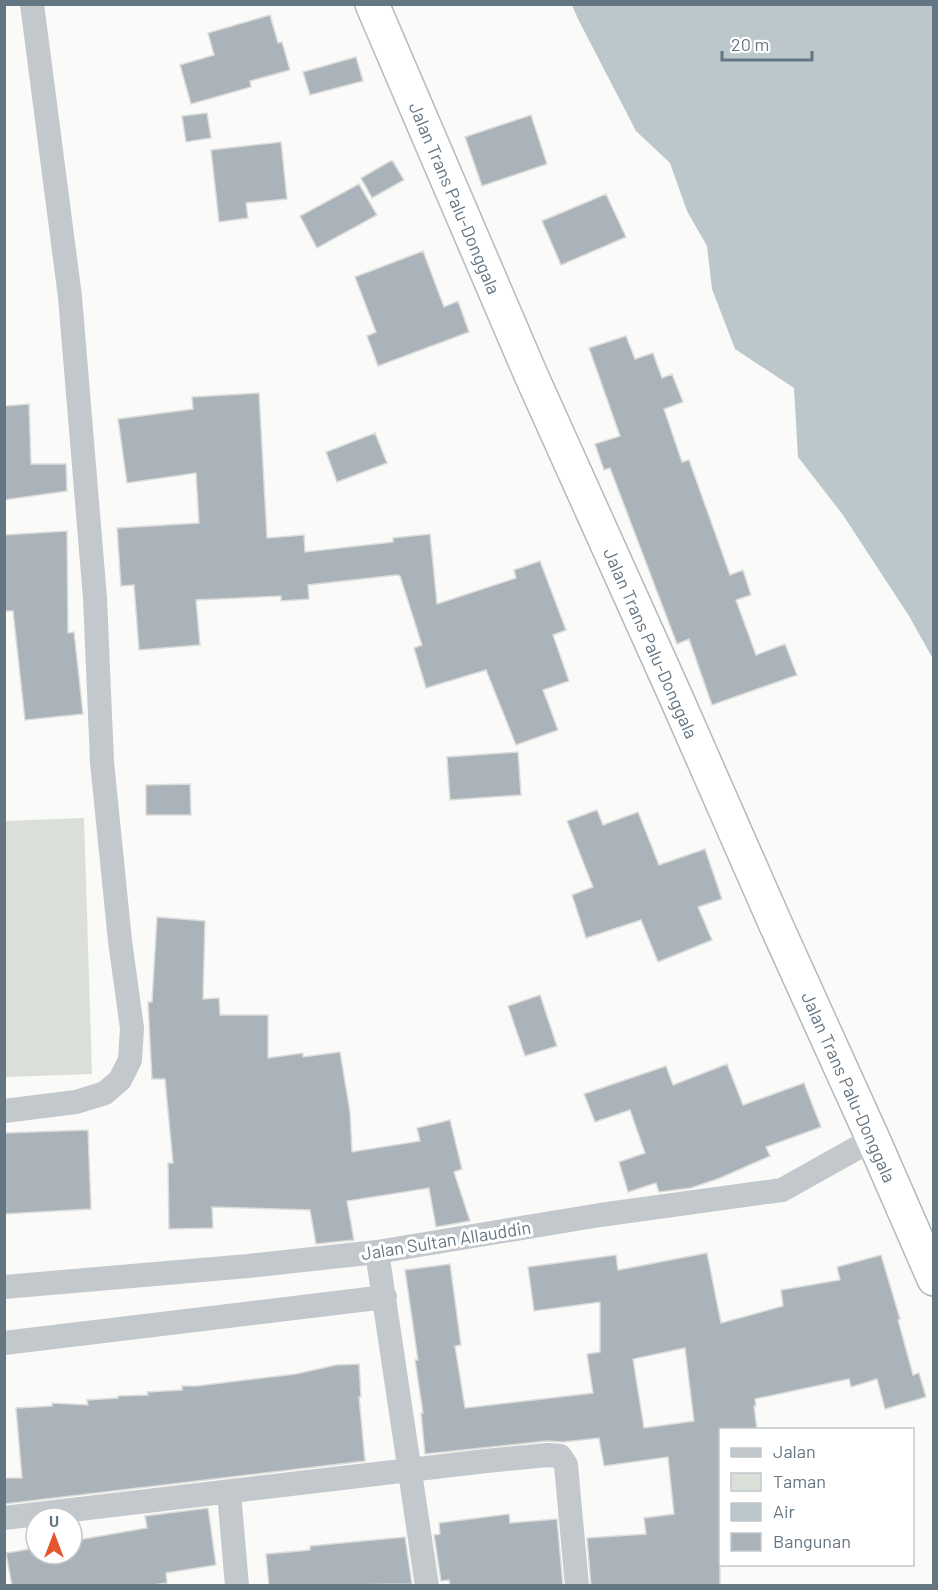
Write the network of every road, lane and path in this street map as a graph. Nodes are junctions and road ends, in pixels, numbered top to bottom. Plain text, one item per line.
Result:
1 (32, 4) edge
2 (372, 4) edge
3 (4, 1111) edge
4 (873, 1139) junction
5 (376, 1252) junction
6 (933, 1279) edge
7 (4, 1287) edge
8 (385, 1297) junction
9 (4, 1343) edge
10 (409, 1471) junction
11 (230, 1493) junction
12 (4, 1518) edge
13 (237, 1586) edge
14 (427, 1586) edge
15 (577, 1586) edge

1 - 3 street
2 - 4 highway, Jalan Trans Palu-Donggala
4 - 5 street, Jalan Sultan Allauddin
4 - 6 highway, Jalan Trans Palu-Donggala
5 - 7 street, Jalan Sultan Allauddin
5 - 8 street
8 - 9 street
8 - 10 street
10 - 11 street
10 - 14 street
10 - 15 street
11 - 12 street
11 - 13 street

